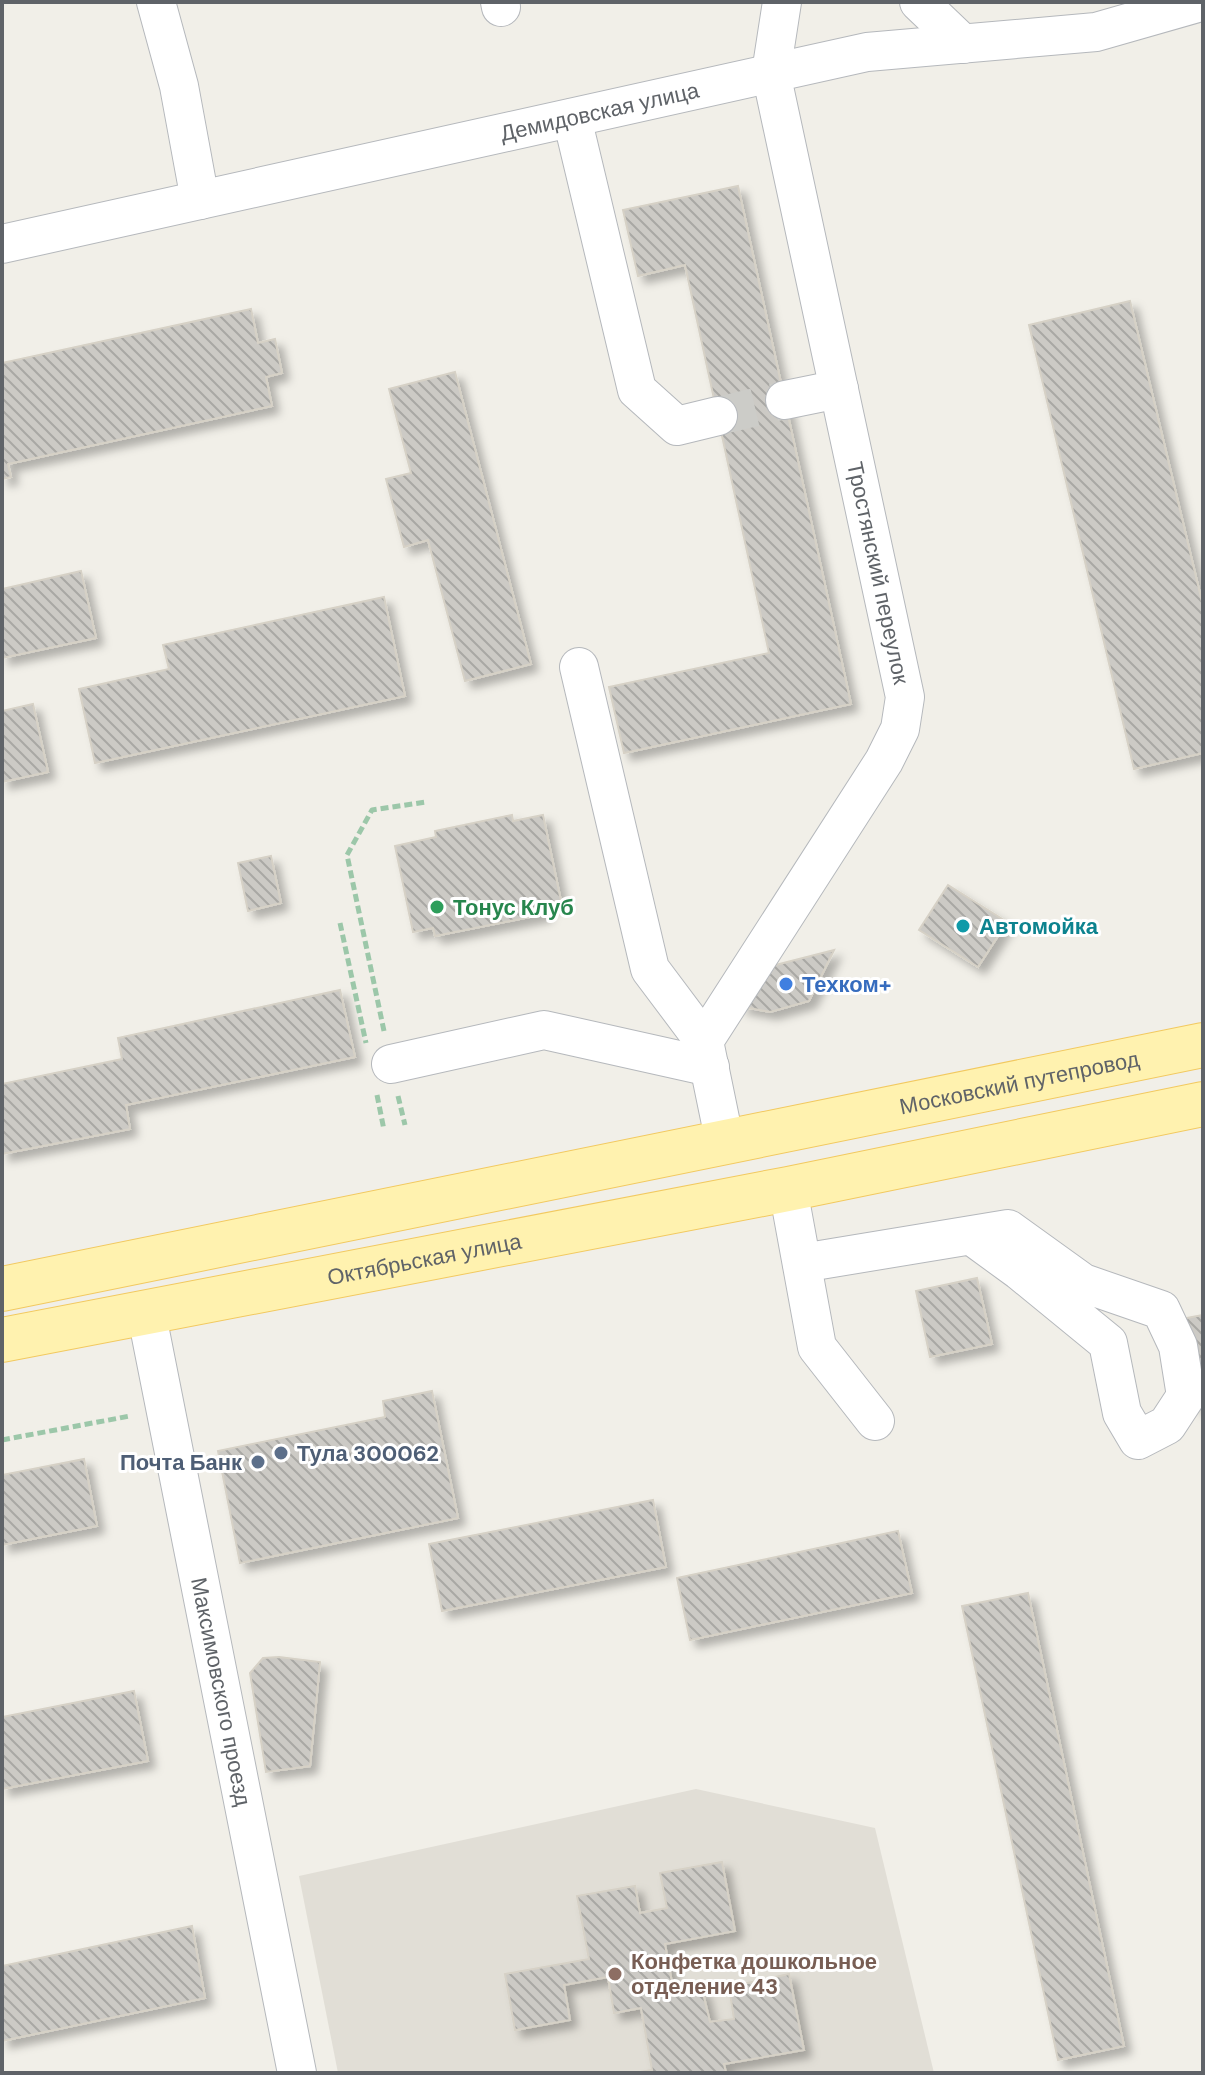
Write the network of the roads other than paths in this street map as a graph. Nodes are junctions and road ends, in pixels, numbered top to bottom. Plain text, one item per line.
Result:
1 (156, 2) edge
2 (782, 2) edge
3 (919, 2) edge
4 (1201, 2) edge
5 (963, 44) junction
6 (771, 73) junction
7 (572, 118) junction
8 (200, 200) junction
9 (2, 244) edge
10 (839, 389) junction
11 (785, 400) tunnel mouth
12 (718, 416) tunnel mouth
13 (579, 667) dead end
14 (1203, 1045) edge
15 (707, 1054) junction
16 (378, 1068) road end
17 (1203, 1104) edge
18 (725, 1143) junction
19 (788, 1189) junction
20 (972, 1236) junction
21 (802, 1263) junction
22 (2, 1289) edge
23 (146, 1311) junction
24 (2, 1340) edge
25 (875, 1421) dead end
26 (297, 2073) edge

1 - 8 street
2 - 6 street, Тростянский переулок
3 - 5 street
4 - 5 street, Демидовская улица
5 - 6 street, Демидовская улица
6 - 7 street, Демидовская улица
6 - 10 street, Тростянский переулок
7 - 8 street, Демидовская улица
7 - 12 street
8 - 9 street, Демидовская улица
10 - 11 street
10 - 15 street, Тростянский переулок
13 - 15 street
14 - 18 main road, Московский путепровод
15 - 16 street
15 - 18 street
17 - 19 main road, Октябрьская улица
18 - 22 main road
19 - 21 street
19 - 23 main road, Октябрьская улица
20 - 20 street
20 - 21 street
21 - 25 street
23 - 24 main road, Октябрьская улица
23 - 26 street, Максимовского проезд

